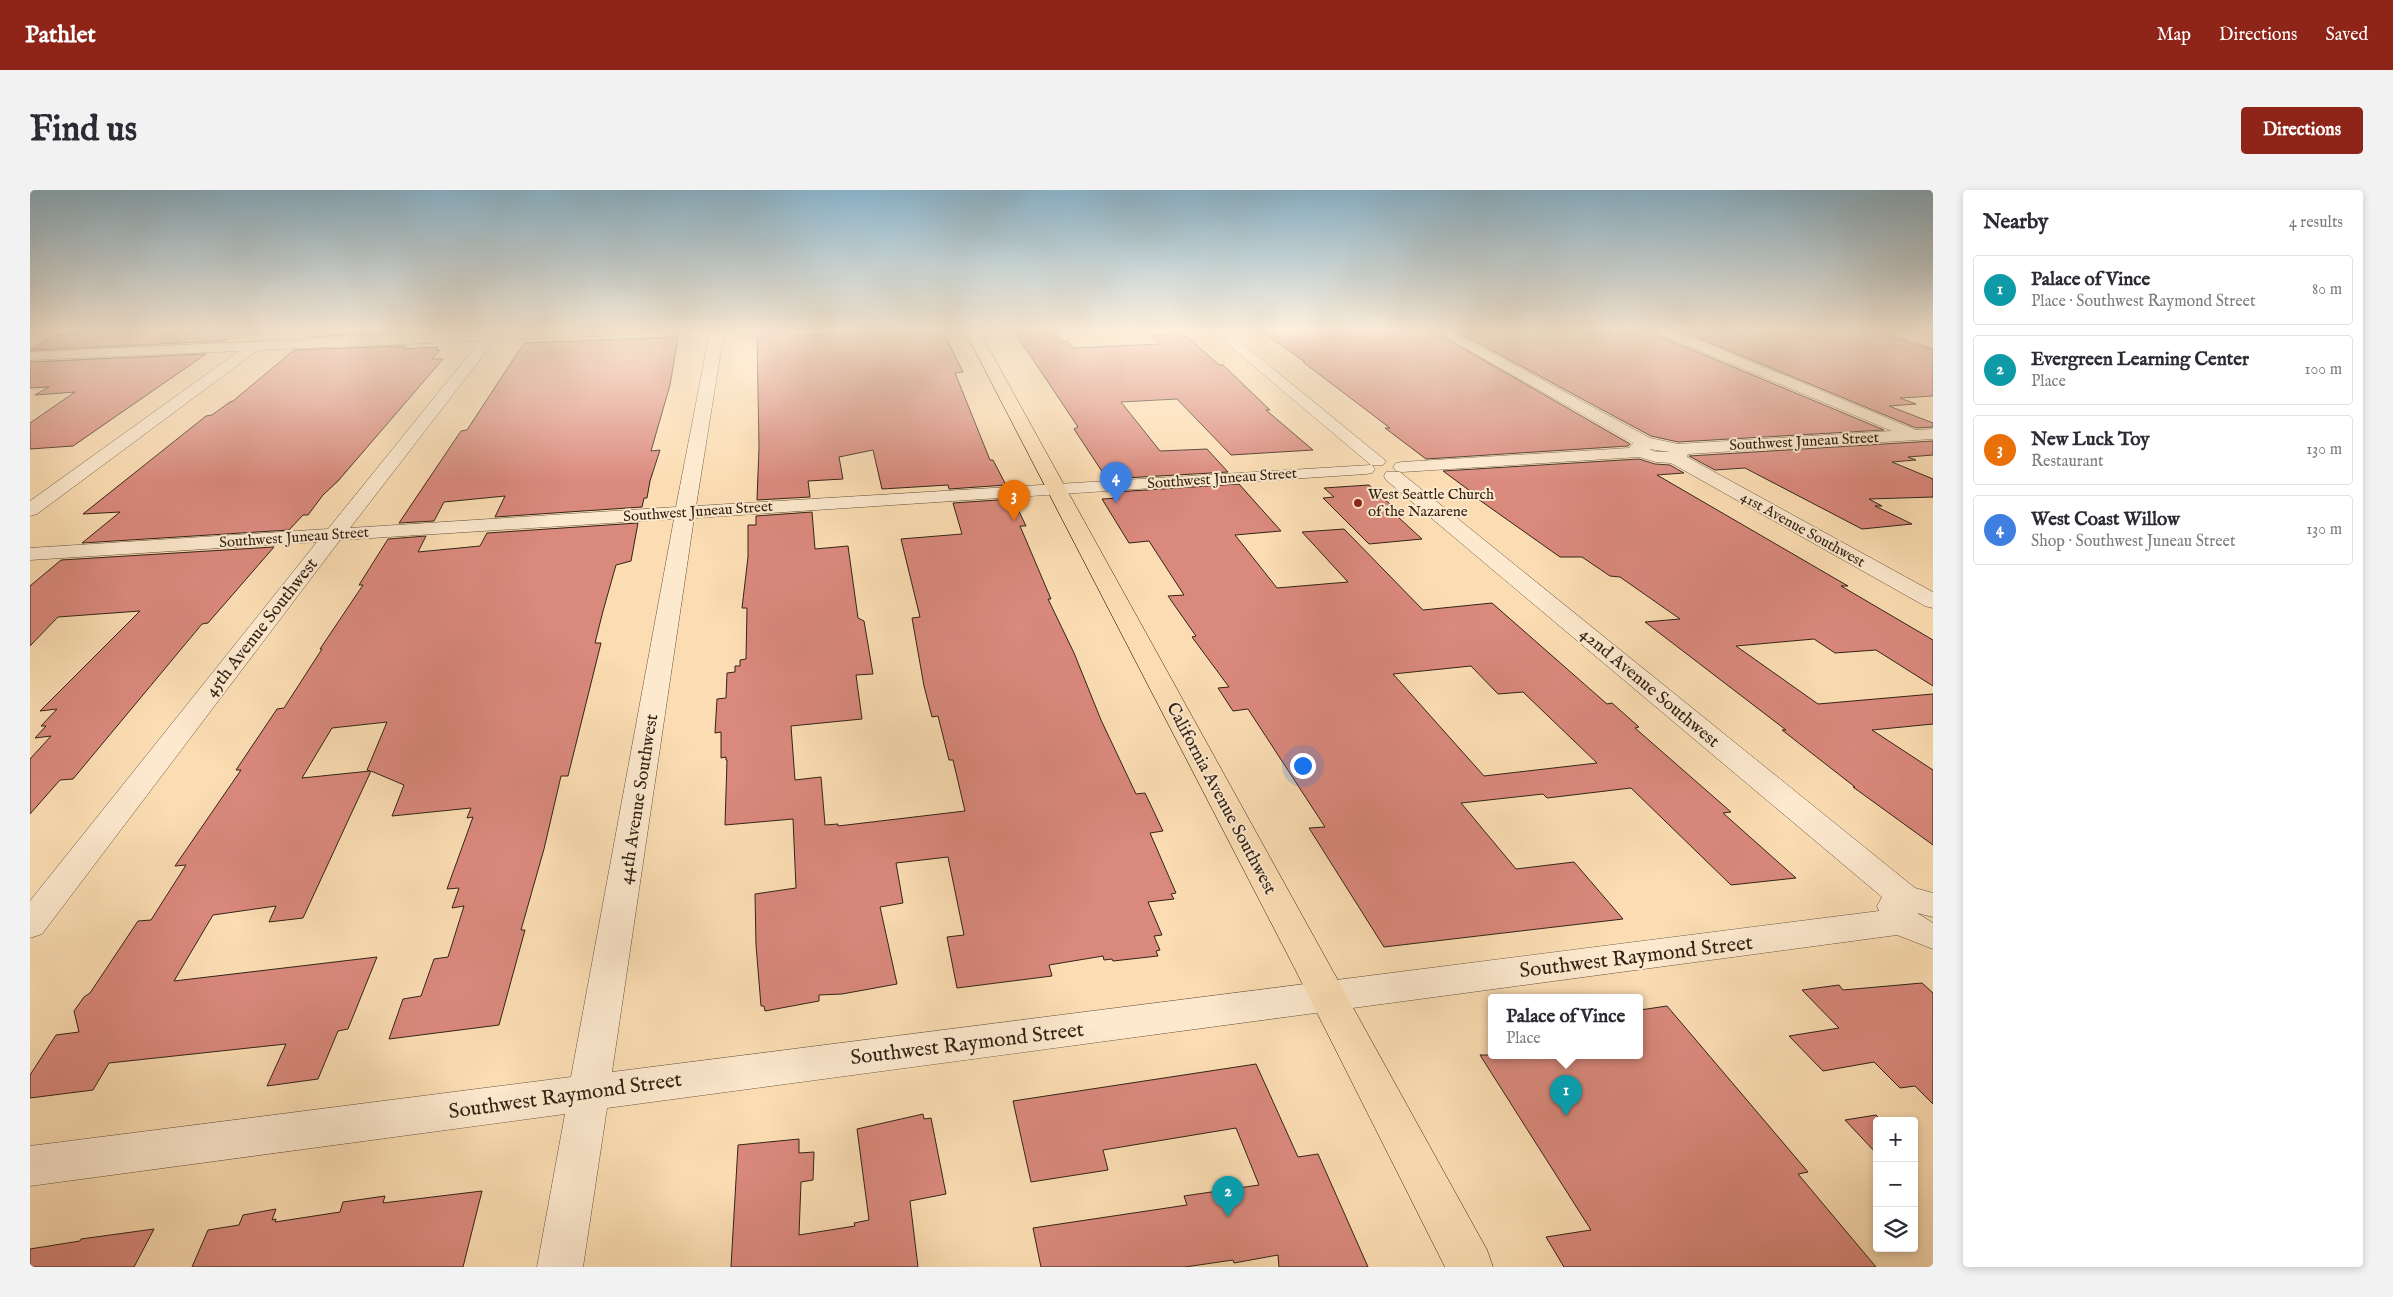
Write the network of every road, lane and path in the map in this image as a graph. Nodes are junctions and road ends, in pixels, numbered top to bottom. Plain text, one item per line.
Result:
1 (208, 381) edge
2 (455, 381) edge
3 (708, 381) edge
4 (999, 381) edge
5 (1279, 381) edge
6 (1529, 381) edge
7 (1787, 381) edge
8 (1933, 434) edge
9 (1913, 435) junction
10 (1933, 446) edge
11 (1644, 448) junction
12 (1674, 453) junction
13 (1384, 468) junction
14 (1058, 489) junction
15 (30, 510) edge
16 (685, 512) junction
17 (333, 535) junction
18 (30, 554) edge
19 (1933, 601) edge
20 (1919, 915) edge
21 (30, 925) edge
22 (1328, 997) junction
23 (589, 1092) junction
24 (30, 1166) edge
25 (560, 1267) edge
26 (1470, 1267) edge

1 - 15 street
2 - 17 street, 45th Avenue Southwest
3 - 16 street, 44th Avenue Southwest
4 - 14 main road, California Avenue Southwest
5 - 13 street, 42nd Avenue Southwest
6 - 11 street
7 - 9 street
8 - 9 street, Southwest Juneau Street
9 - 10 street
9 - 12 street, Southwest Juneau Street
11 - 12 street
11 - 13 street, Southwest Juneau Street
12 - 19 street, 41st Avenue Southwest
13 - 14 street, Southwest Juneau Street
13 - 20 street, 42nd Avenue Southwest
14 - 16 street, Southwest Juneau Street
14 - 22 main road, California Avenue Southwest
16 - 17 street, Southwest Juneau Street
16 - 23 street, 44th Avenue Southwest
17 - 18 street, Southwest Juneau Street
17 - 21 street, 45th Avenue Southwest
20 - 22 street, Southwest Raymond Street
22 - 23 street, Southwest Raymond Street
22 - 26 main road, California Avenue Southwest
23 - 24 street, Southwest Raymond Street
23 - 25 street, 44th Avenue Southwest

